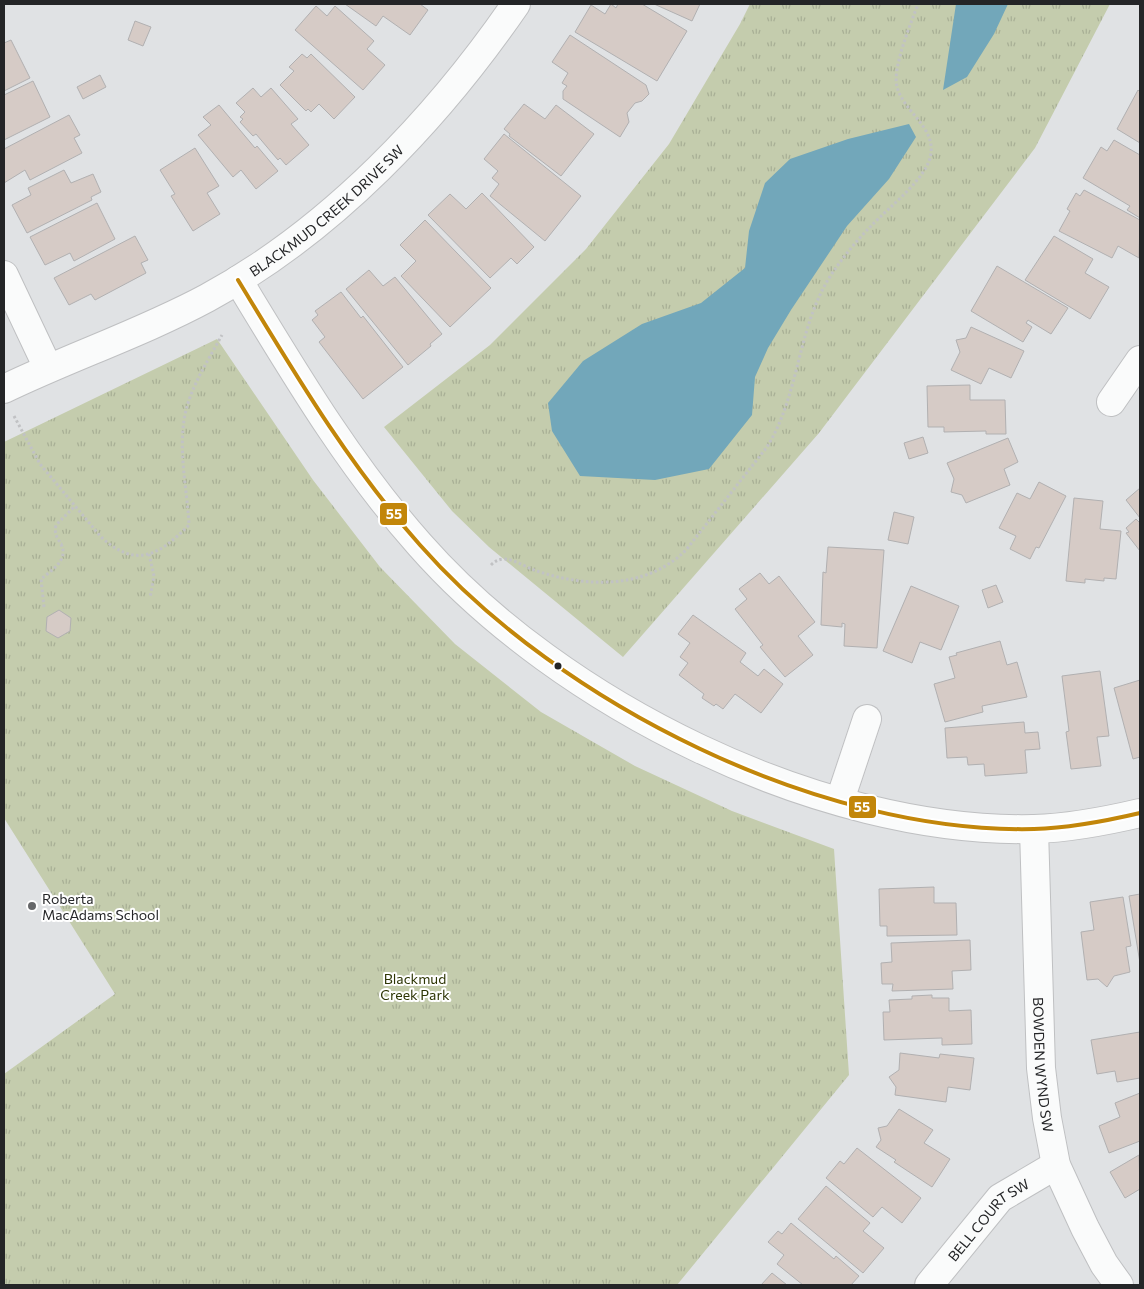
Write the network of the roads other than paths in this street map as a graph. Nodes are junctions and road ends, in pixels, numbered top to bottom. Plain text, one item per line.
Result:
1 (516, 4) edge
2 (4, 276) edge
3 (238, 280) junction
4 (1140, 360) edge
5 (48, 368) junction
6 (4, 389) edge
7 (1111, 402) dead end
8 (867, 719) dead end
9 (840, 800) junction
10 (1140, 813) edge
11 (1034, 829) junction
12 (1056, 1165) junction
13 (929, 1285) edge
14 (1119, 1285) edge

1 - 3 street, BLACKMUD CREEK DRIVE SW
2 - 5 street
3 - 5 street, BLACKMUD CREEK DRIVE SW
3 - 9 street
4 - 7 street
5 - 6 street, BLACKMUD CREEK DRIVE SW
8 - 9 street
9 - 11 street
10 - 11 street
11 - 12 street, BOWDEN WYND SW
12 - 13 street, BELL COURT SW
12 - 14 street, BOWDEN WYND SW

